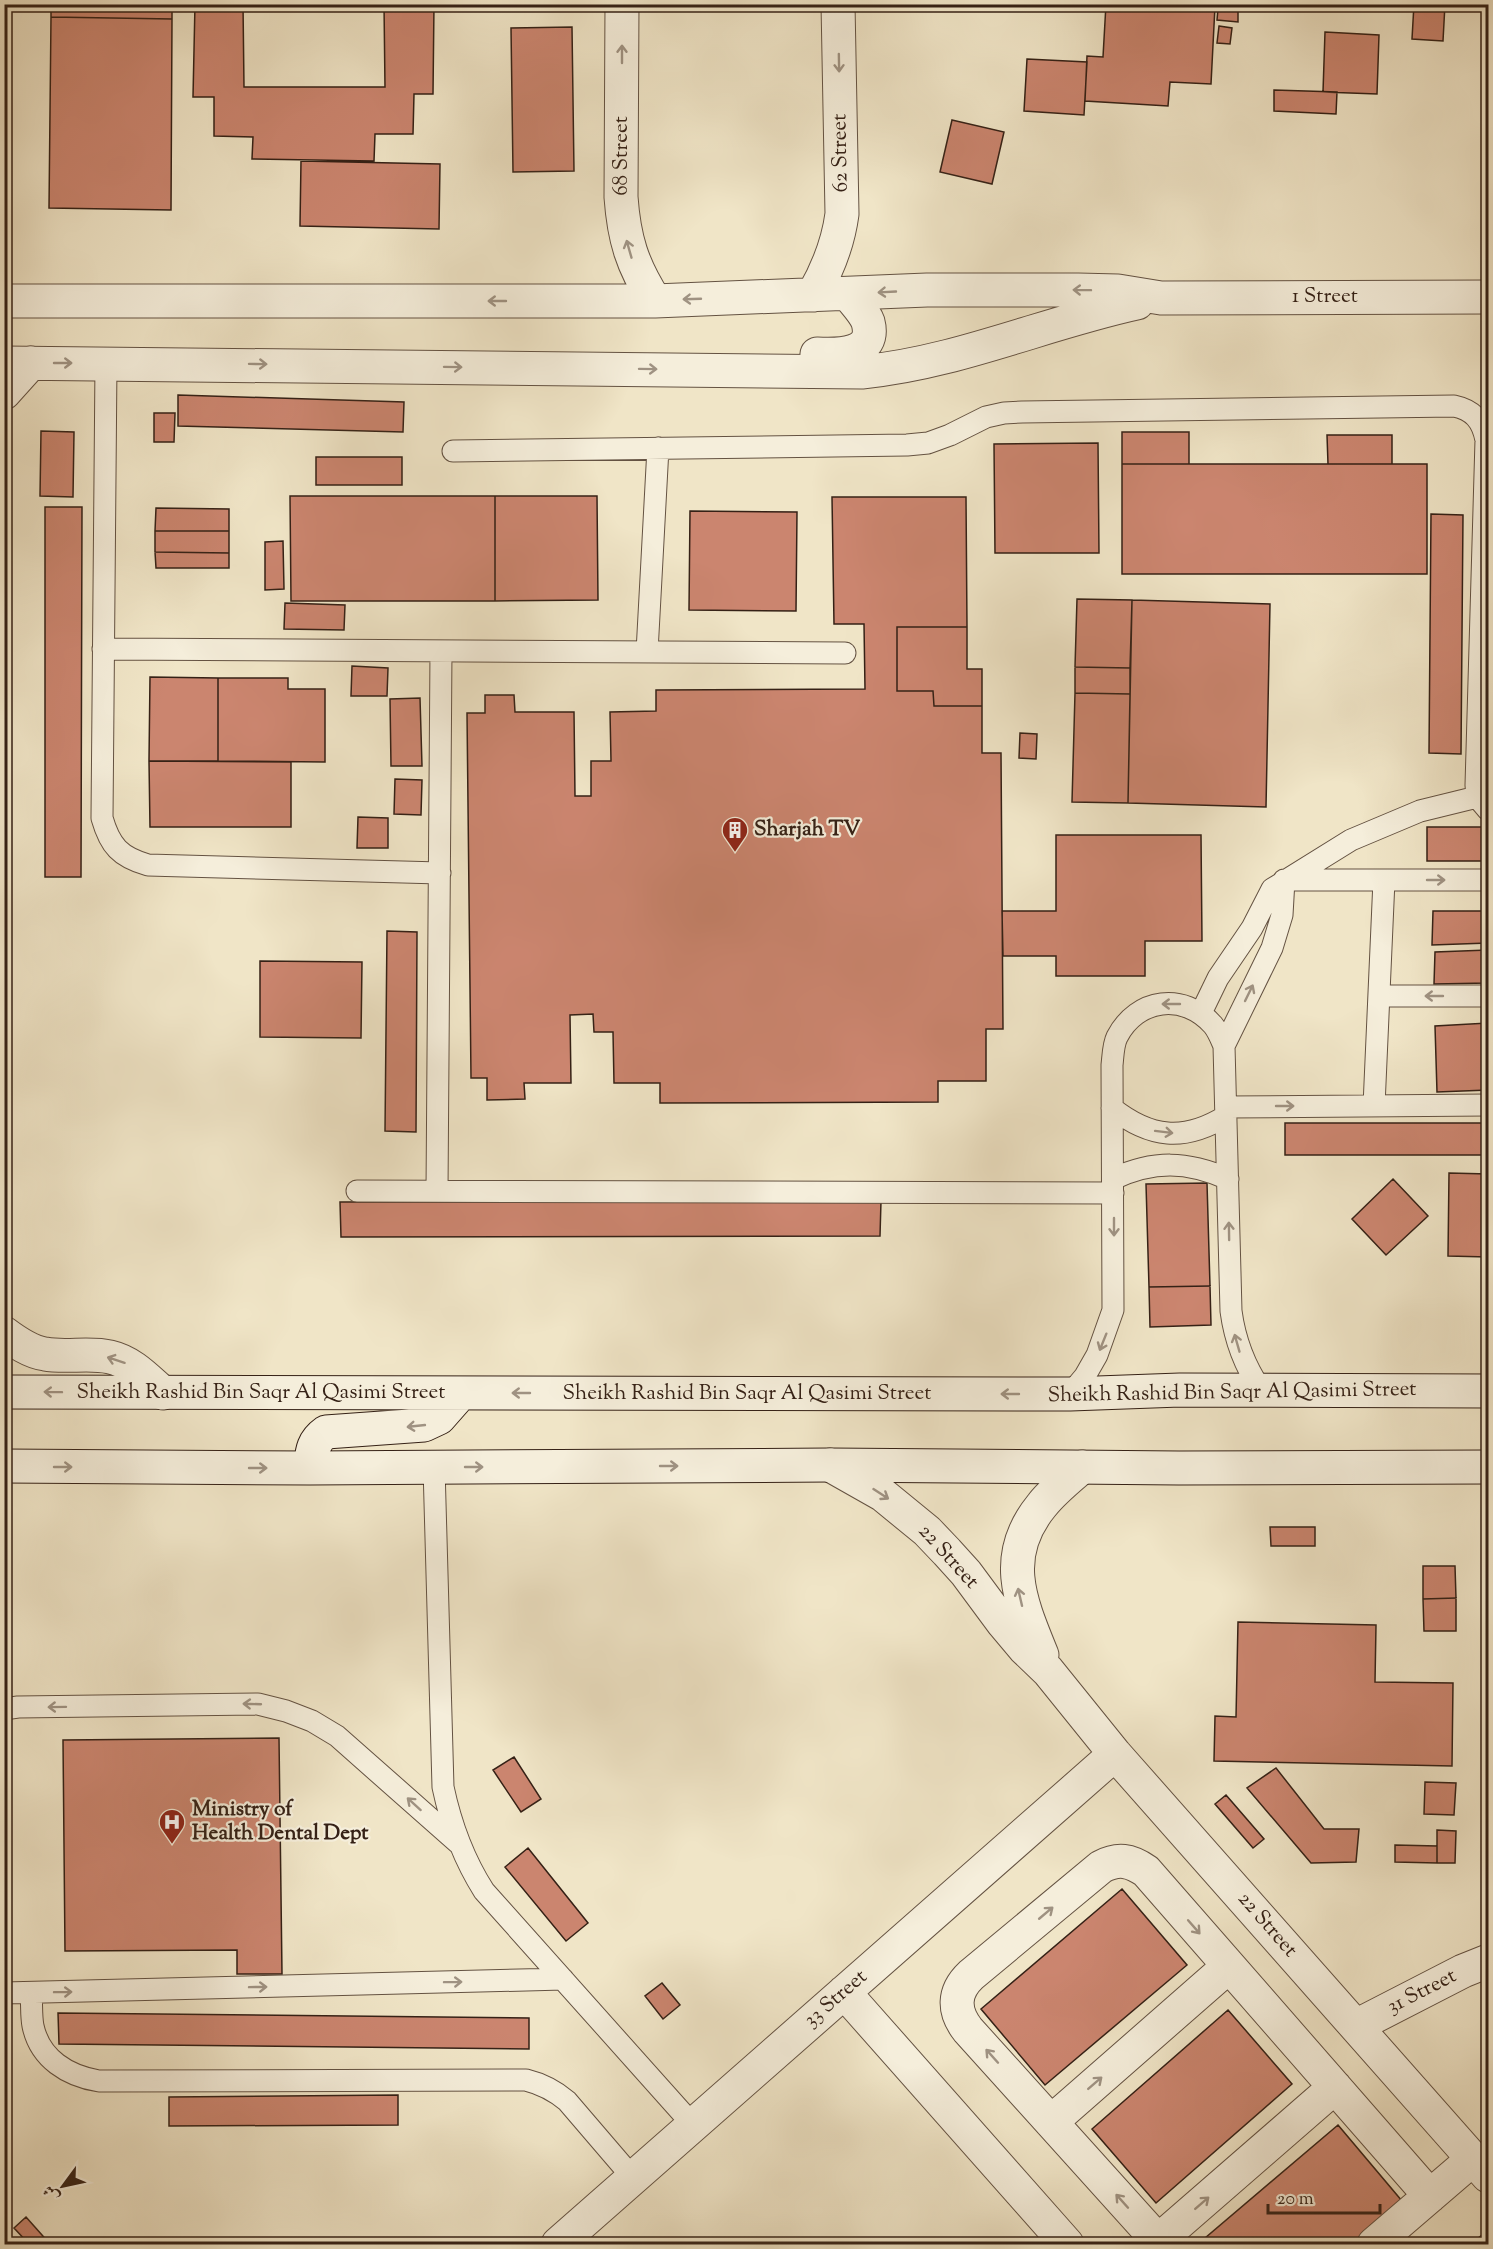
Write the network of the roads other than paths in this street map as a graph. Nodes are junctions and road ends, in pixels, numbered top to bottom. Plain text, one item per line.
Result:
1 (622, 4) edge
2 (838, 4) edge
3 (813, 295) junction
4 (849, 295) junction
5 (1488, 297) edge
6 (1161, 298) junction
7 (4, 301) edge
8 (655, 301) junction
9 (18, 363) edge
10 (106, 363) junction
11 (741, 370) junction
12 (4, 393) edge
13 (1487, 440) edge
14 (658, 448) junction
15 (453, 451) dead end
16 (103, 649) junction
17 (441, 651) junction
18 (647, 652) junction
19 (845, 653) dead end
20 (1483, 803) edge
21 (440, 873) junction
22 (1284, 880) junction
23 (1384, 880) junction
24 (1488, 880) edge
25 (1379, 996) junction
26 (1488, 996) edge
27 (1201, 1013) junction
28 (1224, 1046) junction
29 (1488, 1105) edge
30 (1374, 1106) junction
31 (1112, 1108) junction
32 (1226, 1112) junction
33 (1228, 1179) junction
34 (1113, 1186) junction
35 (357, 1191) dead end
36 (436, 1191) junction
37 (4, 1332) edge
38 (1261, 1390) junction
39 (1488, 1391) edge
40 (4, 1392) edge
41 (163, 1393) junction
42 (461, 1393) junction
43 (1070, 1394) junction
44 (830, 1465) junction
45 (4, 1466) edge
46 (434, 1467) junction
47 (1082, 1467) junction
48 (1488, 1467) edge
49 (310, 1468) junction
50 (1048, 1671) junction
51 (4, 1709) edge
52 (1115, 1754) junction
53 (458, 1843) junction
54 (1488, 1961) edge
55 (1229, 1966) junction
56 (563, 1979) junction
57 (844, 1992) junction
58 (4, 1993) edge
59 (31, 1993) junction
60 (1356, 2026) junction
61 (1335, 2087) junction
62 (1051, 2122) junction
63 (693, 2125) junction
64 (1481, 2168) edge
65 (633, 2178) junction
66 (1430, 2196) junction
67 (1159, 2243) edge
68 (558, 2244) edge
69 (1067, 2244) edge
70 (1374, 2244) edge

8 -> 1 street, 68 Street
2 -> 3 street, 62 Street
3 - 4 street
3 -> 8 street
6 -> 4 street
4 - 11 street
5 - 6 street, 1 Street
6 - 11 street
8 -> 7 street
9 -> 10 street
9 - 12 street
10 -> 11 street
10 - 16 lane
13 - 14 lane
13 - 20 lane
14 - 15 lane
14 - 18 lane
16 - 17 lane
16 - 21 lane
17 - 18 lane
17 - 21 lane
18 - 19 lane
20 - 22 lane
21 - 36 lane
22 - 23 lane
22 - 27 lane
28 -> 22 lane
23 -> 24 lane
23 - 25 lane
26 -> 25 lane
25 - 30 lane
27 - 28 lane
27 -> 31 lane
28 - 32 lane
29 - 30 lane
32 -> 30 lane
31 -> 32 lane
31 - 34 lane
32 - 33 lane
33 - 34 lane
38 -> 33 lane
34 - 36 lane
34 -> 43 lane
35 - 36 lane
41 -> 37 street
38 - 39 street, Sheikh Rashid Bin Saqr Al Qasimi Street
38 - 43 street, Sheikh Rashid Bin Saqr Al Qasimi Street
41 -> 40 street, Sheikh Rashid Bin Saqr Al Qasimi Street
41 - 42 street, Sheikh Rashid Bin Saqr Al Qasimi Street
43 -> 42 street, Sheikh Rashid Bin Saqr Al Qasimi Street
42 -> 49 street
46 -> 44 street
44 - 47 street
44 -> 50 street, 22 Street
45 -> 49 street
46 - 49 street
46 - 53 lane
47 - 48 street
50 -> 47 street, 22 Street
50 - 52 street, 22 Street
53 -> 51 lane
52 - 57 street, 33 Street
52 - 60 street, 22 Street
53 - 56 lane
54 - 60 street, 31 Street
55 - 61 street
62 -> 55 street
62 -> 55 street
59 -> 56 lane
56 - 63 lane
57 - 63 street, 33 Street
57 - 69 street
58 - 59 lane
59 - 65 lane
60 - 64 street, 22 Street
61 - 66 street
67 -> 61 street
67 -> 62 street
63 - 65 street, 33 Street
64 - 66 street
65 - 68 street, 33 Street
66 - 70 street

